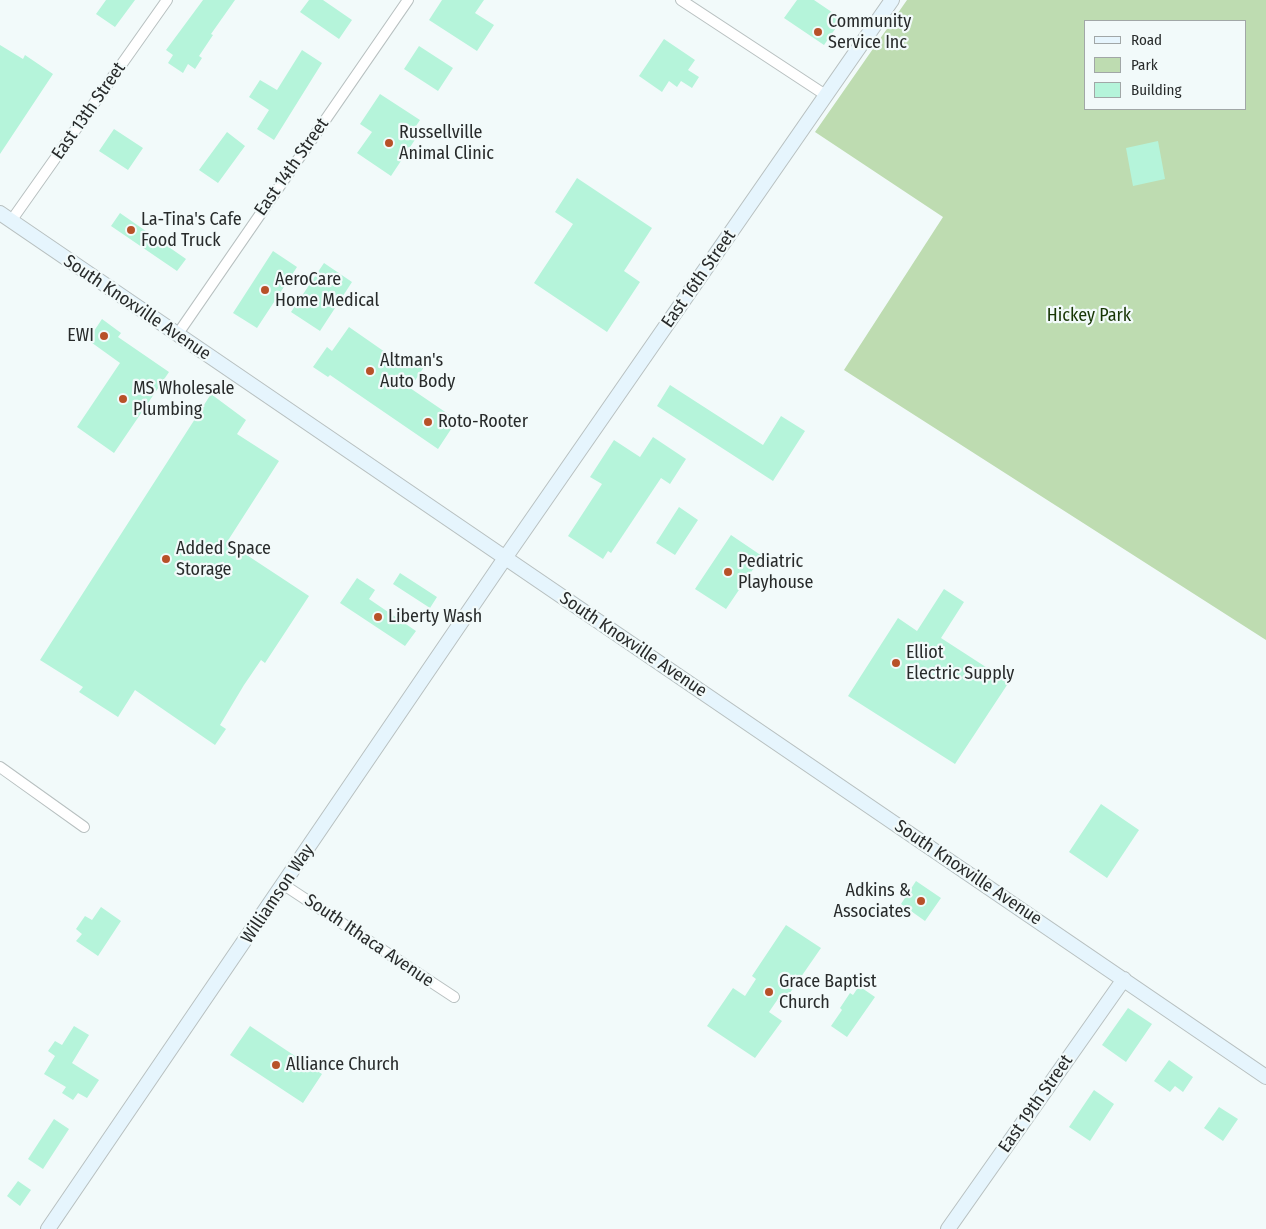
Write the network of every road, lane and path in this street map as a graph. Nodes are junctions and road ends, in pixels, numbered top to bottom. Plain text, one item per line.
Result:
1 (168, 0) edge
2 (408, 0) edge
3 (681, 0) edge
4 (892, 0) edge
5 (828, 96) junction
6 (6, 217) edge
7 (177, 335) junction
8 (505, 558) junction
9 (0, 767) edge
10 (84, 827) dead end
11 (284, 885) junction
12 (1124, 979) junction
13 (454, 997) dead end
14 (1266, 1077) edge
15 (48, 1229) edge
16 (948, 1229) edge

1 - 6 street, East 13th Street
2 - 7 street, East 14th Street
3 - 5 street
4 - 5 street, East 16th Street
5 - 8 street, East 16th Street
6 - 7 street, South Knoxville Avenue
7 - 8 street, South Knoxville Avenue
8 - 11 street, Williamson Way
8 - 12 street, South Knoxville Avenue
9 - 10 street
11 - 13 street, South Ithaca Avenue
11 - 15 street, Williamson Way
12 - 14 street, South Knoxville Avenue
12 - 16 street, East 19th Street

